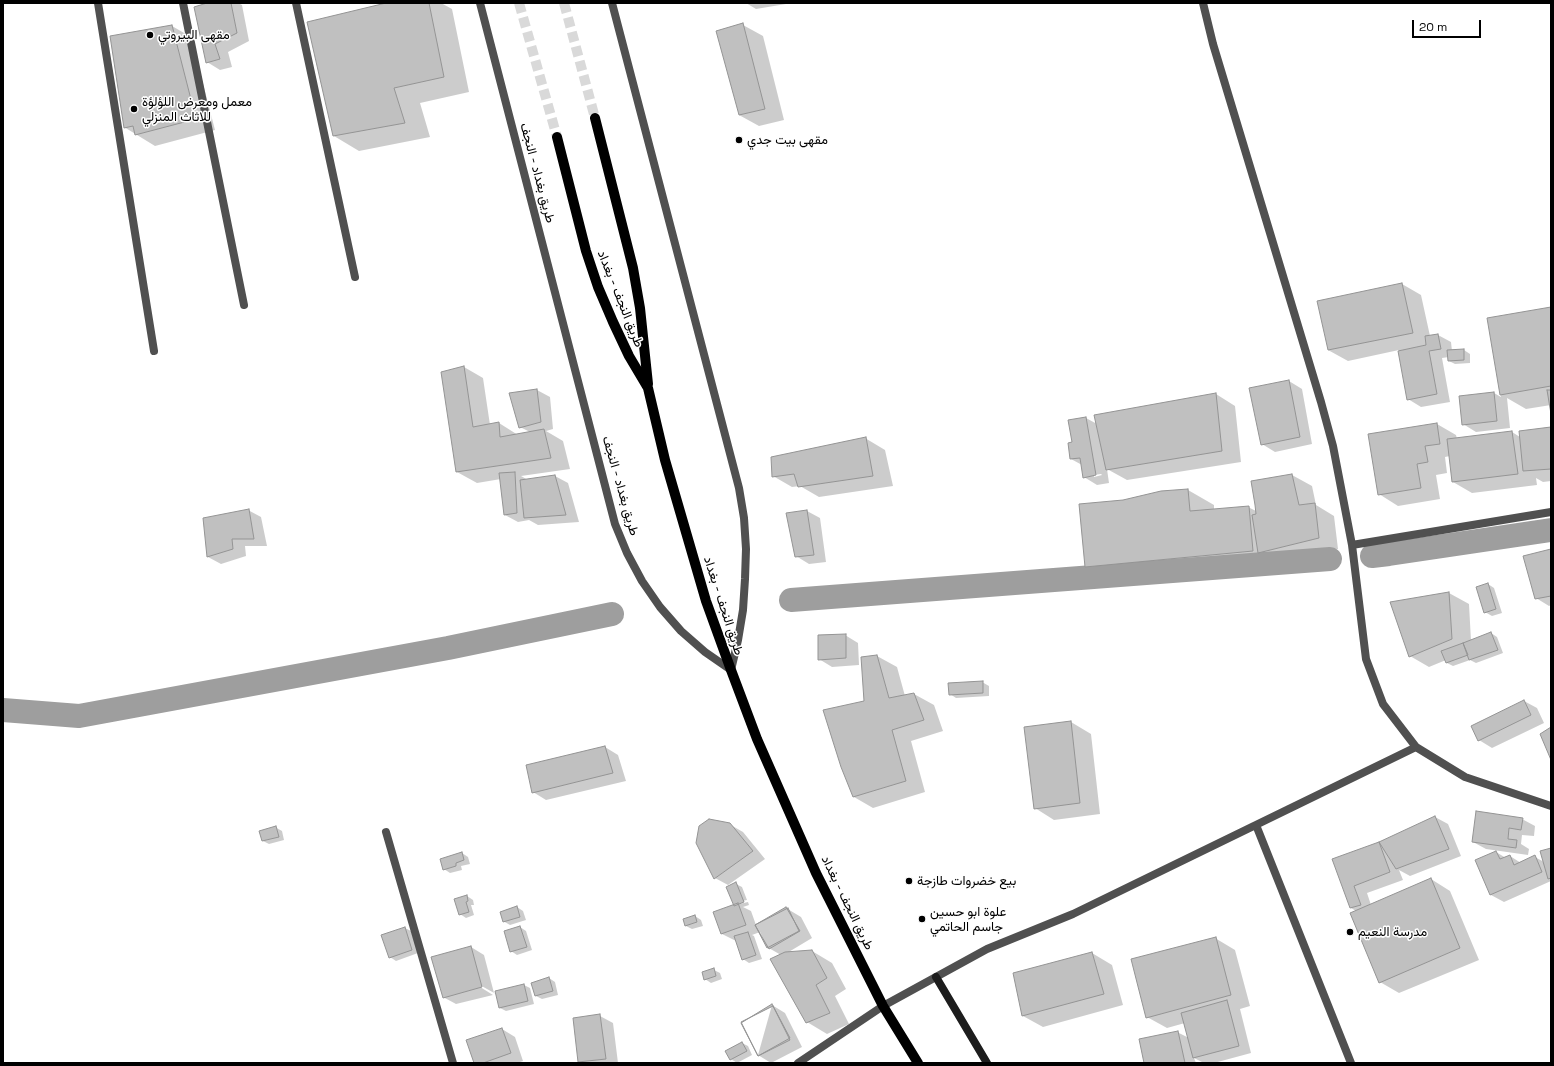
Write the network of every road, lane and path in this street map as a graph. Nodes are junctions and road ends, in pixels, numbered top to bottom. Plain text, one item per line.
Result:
1 (98, 3) edge
2 (183, 3) edge
3 (296, 3) edge
4 (480, 3) edge
5 (612, 3) edge
6 (1203, 3) edge
7 (595, 118) tunnel mouth
8 (557, 137) tunnel mouth
9 (356, 277) dead end
10 (244, 305) dead end
11 (154, 351) dead end
12 (648, 388) junction
13 (1551, 512) edge
14 (1352, 545) junction
15 (730, 670) junction
16 (1416, 747) junction
17 (1551, 806) edge
18 (1256, 825) junction
19 (386, 832) dead end
20 (936, 977) junction
21 (883, 1006) junction
22 (453, 1063) edge
23 (798, 1063) edge
24 (918, 1063) edge
25 (987, 1063) edge
26 (1351, 1063) edge

1 - 11 street
2 - 10 street
3 - 9 street
4 - 15 street, طريق بغداد - النجف
5 - 15 street
6 - 14 street
7 - 12 main road
8 - 12 main road, طريق النجف - بغداد
12 - 15 main road, طريق النجف - بغداد
13 - 14 street
14 - 16 street
15 - 21 main road, طريق النجف - بغداد
16 - 17 street
16 - 18 street
18 - 20 street
18 - 26 street
19 - 22 street
20 - 21 street
20 - 25 street
21 - 23 street
21 - 24 main road, طريق النجف - بغداد

